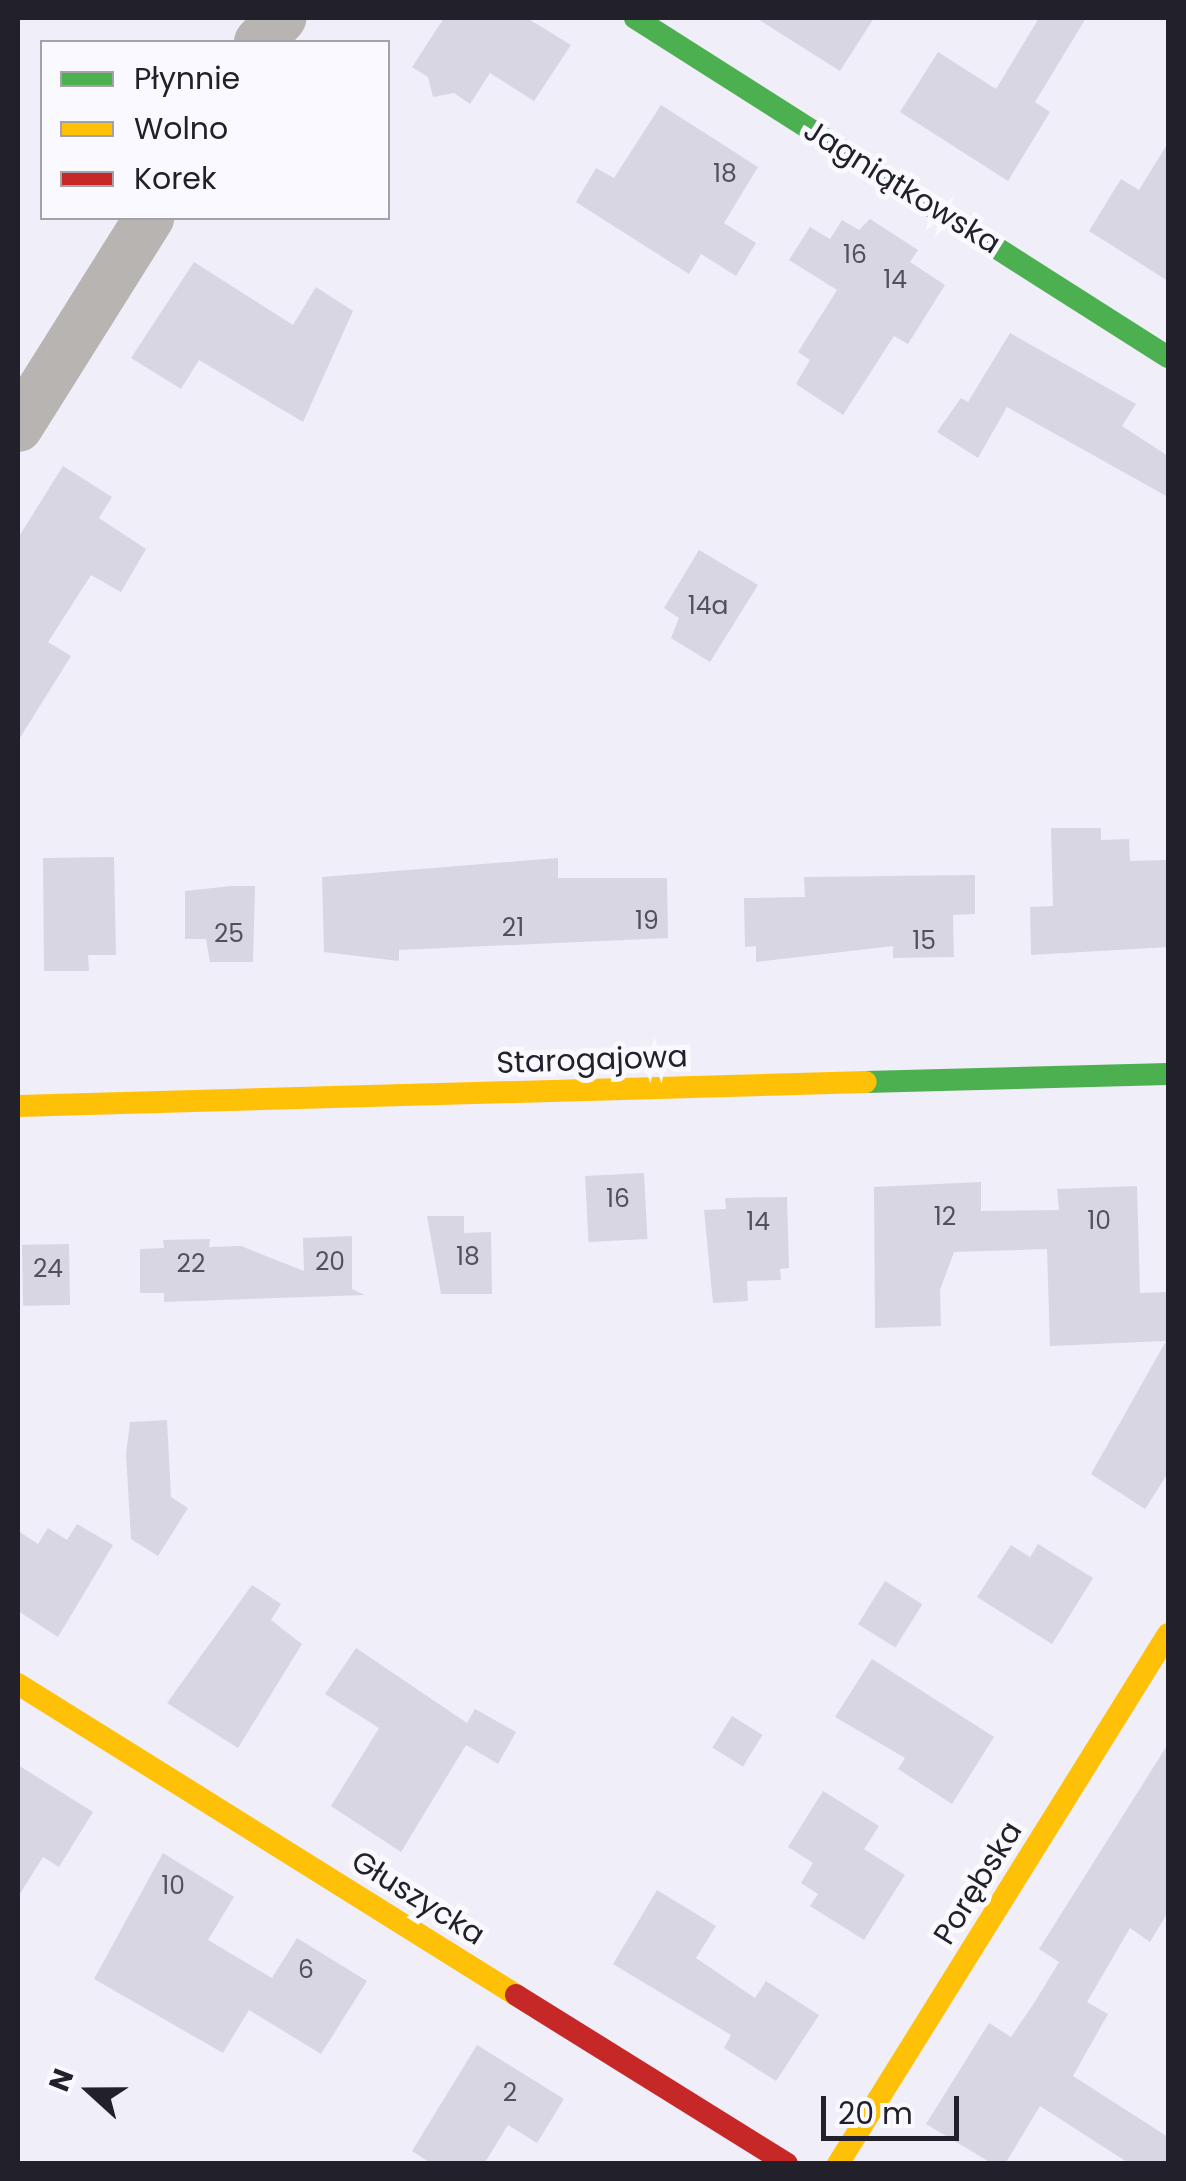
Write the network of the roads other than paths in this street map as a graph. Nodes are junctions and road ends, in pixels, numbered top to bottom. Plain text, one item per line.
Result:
1 (634, 18) edge
2 (148, 220) edge
3 (1168, 357) edge
4 (18, 427) edge
5 (1168, 1074) edge
6 (18, 1106) edge
7 (1168, 1634) edge
8 (18, 1684) edge
9 (787, 2164) edge
10 (838, 2164) edge

1 - 3 street, Jagniątkowska
2 - 4 street
5 - 6 street, Starogajowa
7 - 10 street, Porębska
8 - 9 street, Głuszycka

